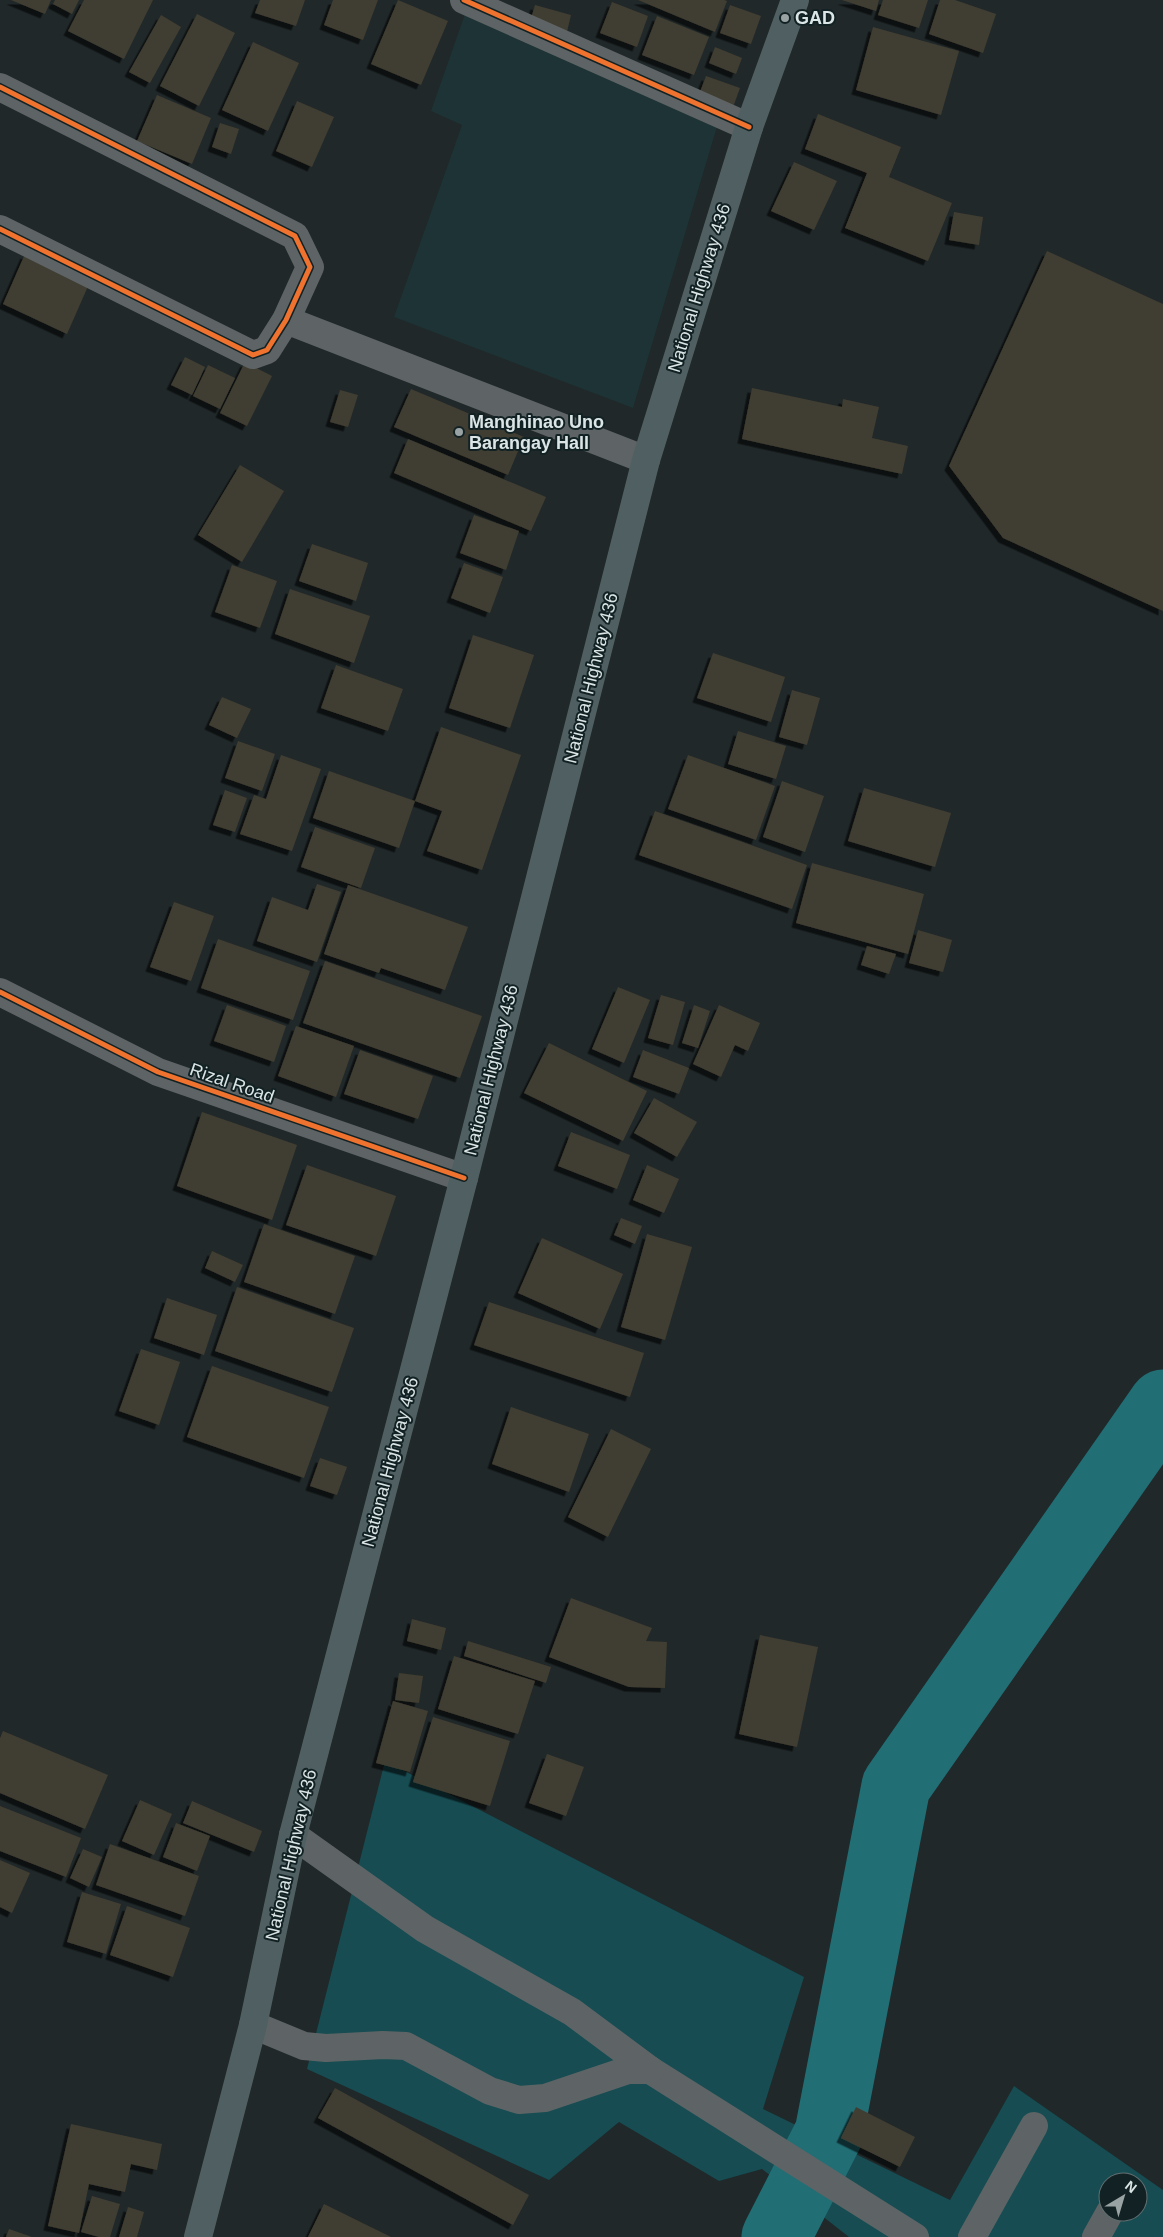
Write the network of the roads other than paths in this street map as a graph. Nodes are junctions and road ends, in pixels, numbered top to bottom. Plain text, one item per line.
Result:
1 (464, 0) edge
2 (795, 0) edge
3 (0, 87) edge
4 (749, 127) junction
5 (0, 229) edge
6 (286, 320) junction
7 (646, 460) junction
8 (0, 992) edge
9 (464, 1178) junction
10 (293, 1835) junction
11 (253, 2025) junction
12 (650, 2070) junction
13 (1034, 2126) dead end
14 (1104, 2222) edge
15 (198, 2237) edge
16 (915, 2237) edge
17 (972, 2237) edge
18 (1096, 2237) edge

1 - 4 street
2 - 4 main road, National Highway 436
3 - 6 street
4 - 7 main road, National Highway 436
5 - 6 street
6 - 7 street
7 - 9 main road, National Highway 436
8 - 9 street, Rizal Road
9 - 10 main road, National Highway 436
10 - 11 main road, National Highway 436
10 - 12 street
11 - 12 street
11 - 15 main road, National Highway 436
12 - 16 street
13 - 17 street
14 - 18 street

